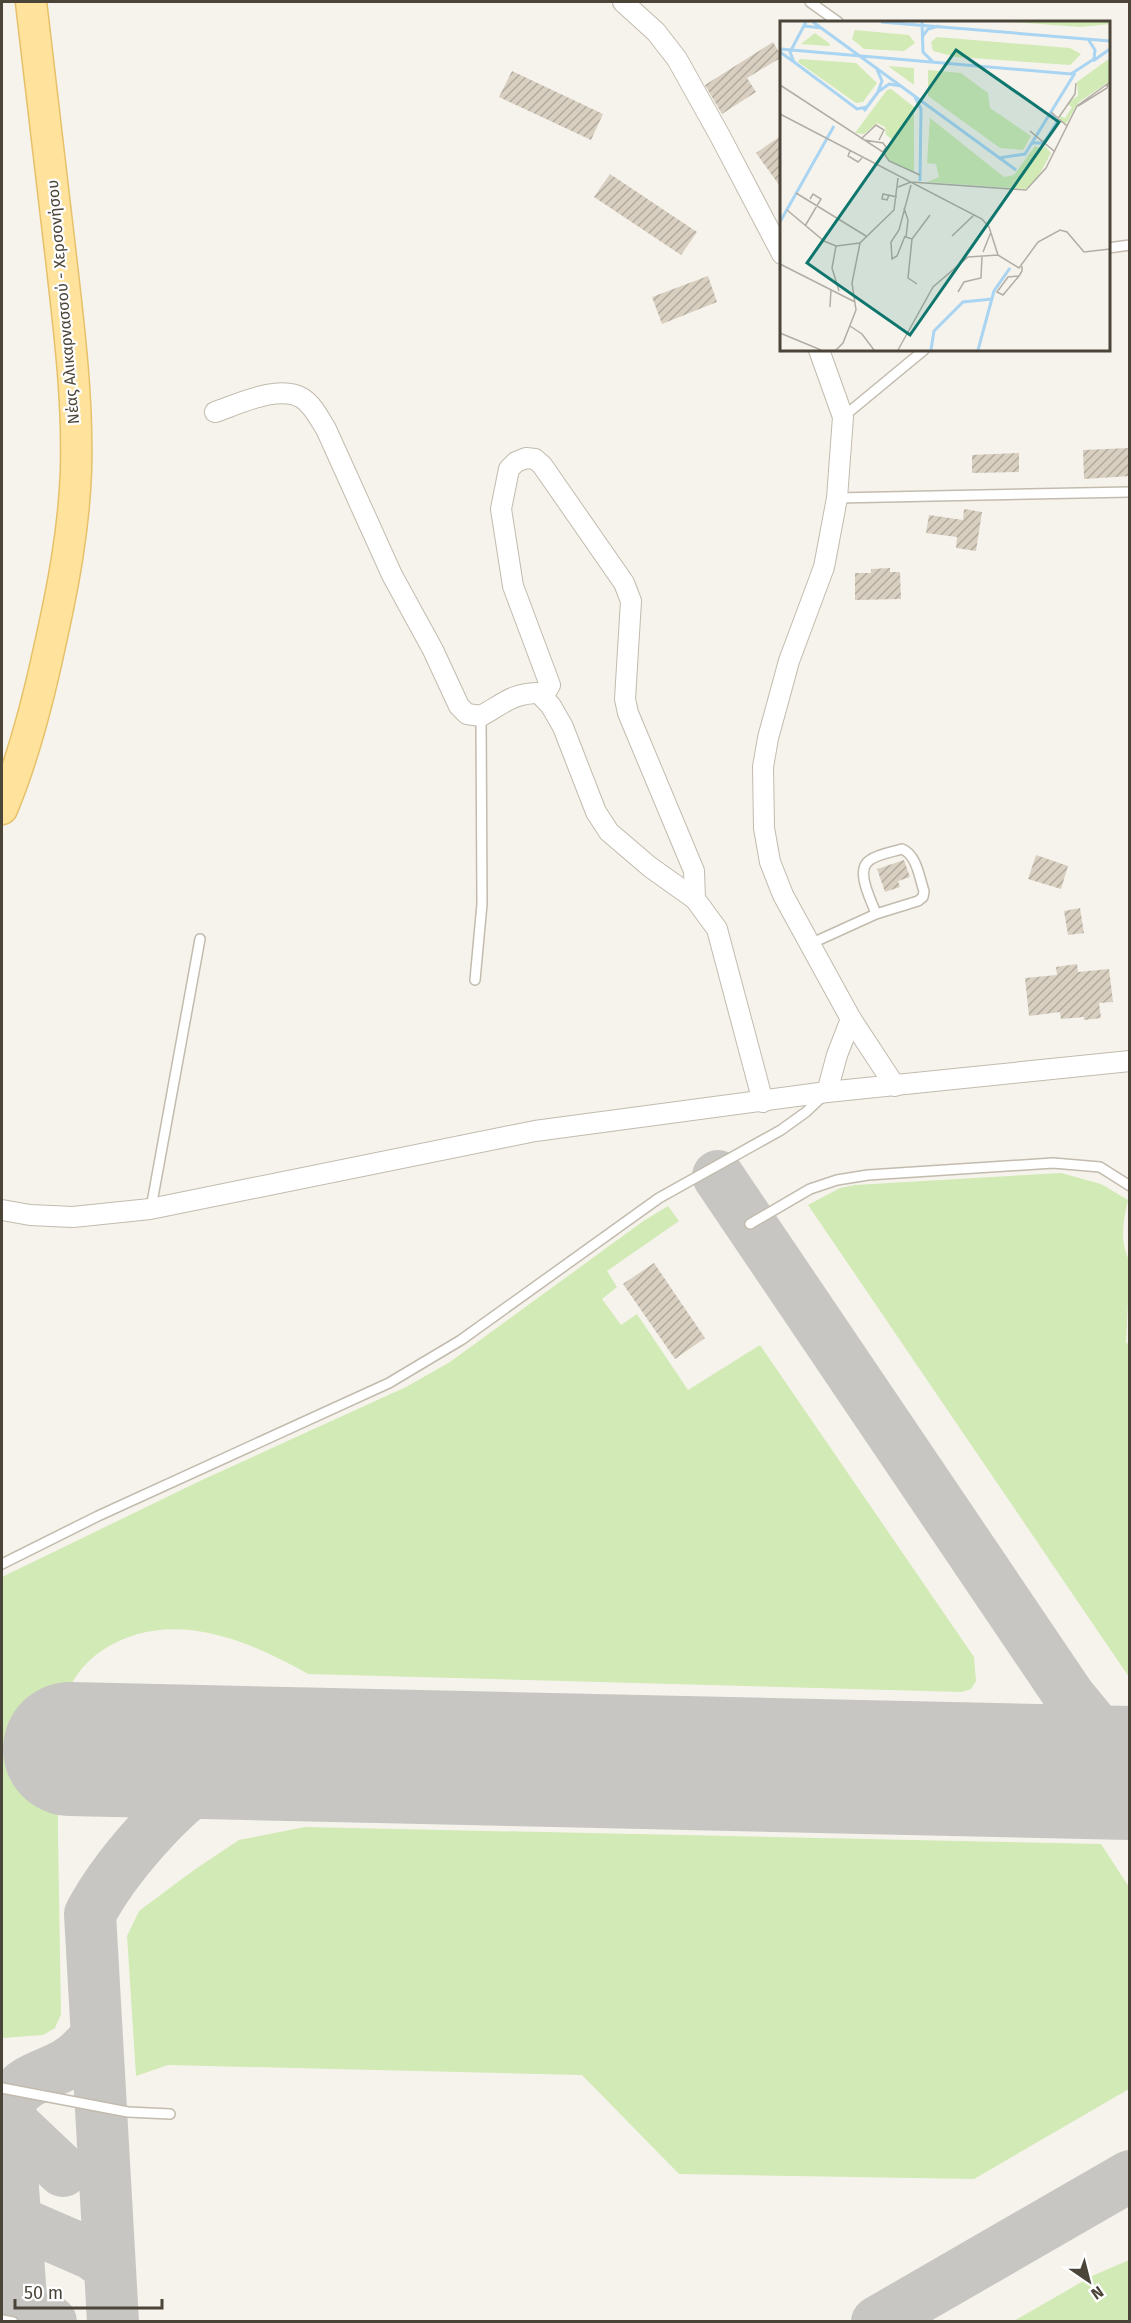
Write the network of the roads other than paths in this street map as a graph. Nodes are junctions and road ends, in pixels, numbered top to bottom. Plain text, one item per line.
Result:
1 (31, 2) edge
2 (623, 2) edge
3 (810, 2) edge
4 (837, 21) edge
5 (1130, 245) edge
6 (1110, 248) edge
7 (780, 250) edge
8 (819, 351) edge
9 (923, 351) edge
10 (215, 412) dead end
11 (843, 417) junction
12 (1130, 492) edge
13 (837, 498) junction
14 (543, 697) junction
15 (481, 716) junction
16 (3, 800) edge
17 (695, 898) junction
18 (876, 914) junction
19 (200, 939) dead end
20 (810, 944) junction
21 (476, 980) dead end
22 (851, 1019) junction
23 (1130, 1061) edge
24 (895, 1086) junction
25 (827, 1092) junction
26 (764, 1102) junction
27 (1130, 1186) edge
28 (150, 1209) junction
29 (3, 1212) edge
30 (750, 1224) dead end
31 (2, 1564) edge
32 (2, 2088) edge
33 (170, 2114) dead end
34 (2, 2320) edge
35 (14, 2322) edge

1 - 16 main road, Νέας Αλικαρνασσού - Χερσονήσου
2 - 7 street
3 - 4 lane
5 - 6 lane
8 - 11 street
9 - 11 lane
10 - 15 street
11 - 13 street
12 - 13 lane
13 - 20 street
14 - 15 street
14 - 17 street
14 - 17 street
15 - 21 lane
17 - 26 street
18 - 18 lane
18 - 20 lane
19 - 28 lane
20 - 22 street
22 - 24 street
22 - 25 street
23 - 24 street
24 - 25 street
25 - 26 street
25 - 31 lane
26 - 28 street
27 - 30 lane
28 - 29 street
32 - 33 lane
34 - 35 lane

